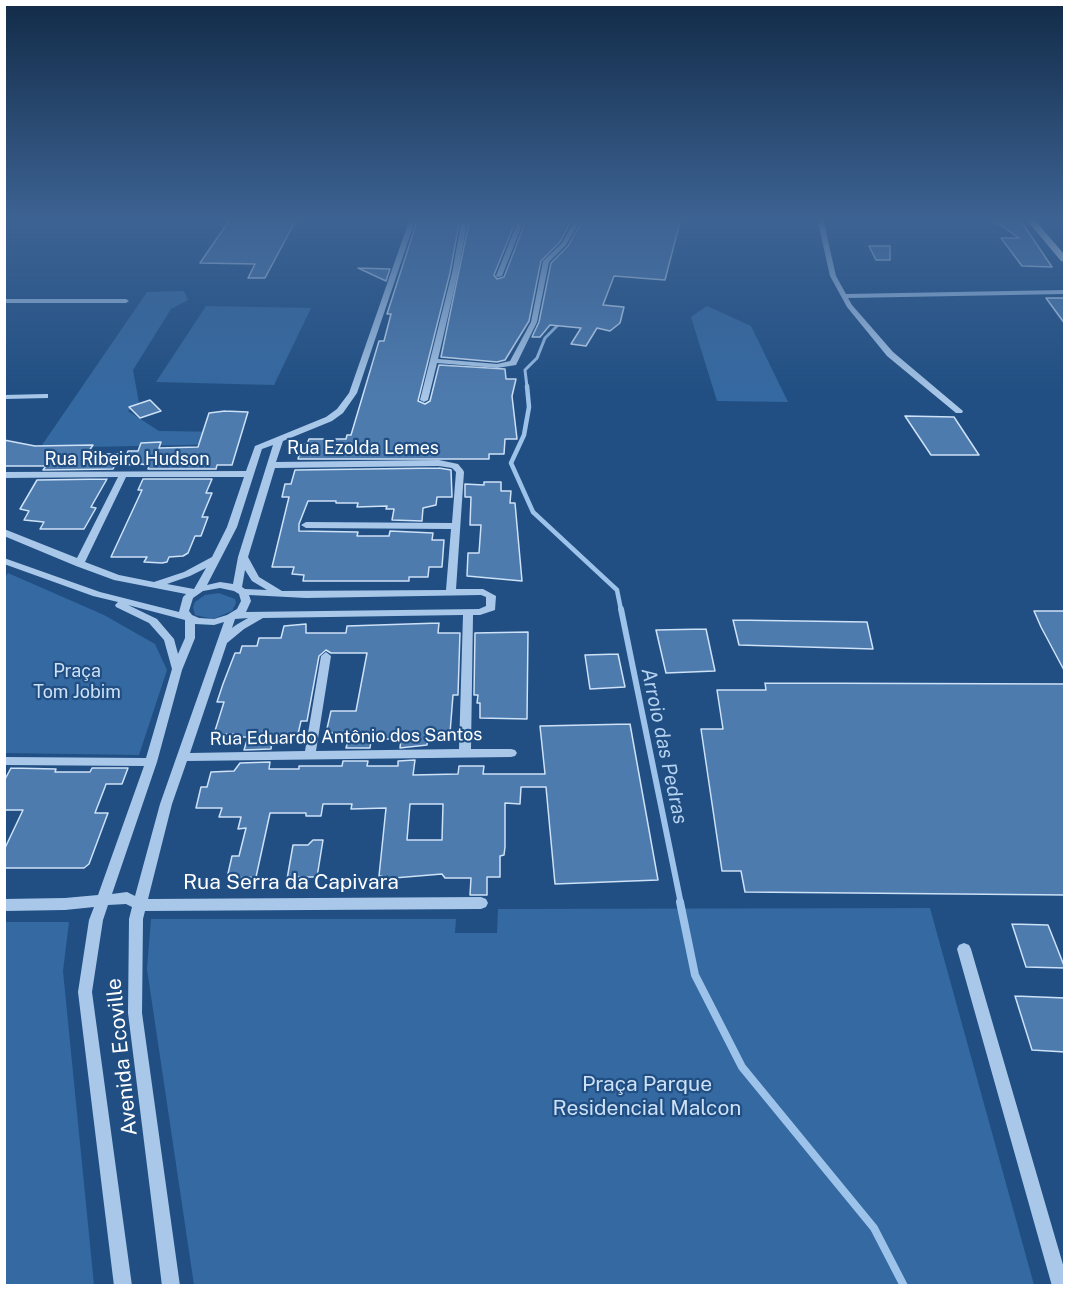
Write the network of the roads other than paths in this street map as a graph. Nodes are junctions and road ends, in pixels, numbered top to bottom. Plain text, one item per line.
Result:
1 (392, 278) edge
2 (452, 278) edge
3 (543, 278) edge
4 (834, 278) edge
5 (1065, 292) edge
6 (843, 296) junction
7 (4, 301) edge
8 (126, 301) dead end
9 (434, 361) junction
10 (45, 396) dead end
11 (4, 397) edge
12 (424, 400) dead end
13 (959, 411) dead end
14 (279, 439) junction
15 (270, 465) junction
16 (249, 474) junction
17 (122, 477) junction
18 (6, 478) edge
19 (306, 525) dead end
20 (456, 526) junction
21 (4, 532) edge
22 (243, 557) junction
23 (215, 559) junction
24 (5, 563) edge
25 (79, 564) junction
26 (150, 586) junction
27 (198, 590) junction
28 (240, 590) junction
29 (281, 593) junction
30 (451, 593) junction
31 (97, 594) junction
32 (468, 612) junction
33 (233, 616) junction
34 (260, 616) junction
35 (189, 617) junction
36 (220, 645) junction
37 (326, 656) dead end
38 (177, 670) junction
39 (465, 753) junction
40 (511, 753) dead end
41 (310, 754) junction
42 (182, 757) junction
43 (4, 761) edge
44 (151, 762) junction
45 (104, 898) junction
46 (481, 903) dead end
47 (4, 905) edge
48 (141, 905) junction
49 (964, 949) dead end
50 (123, 1286) edge
51 (171, 1286) edge
52 (1061, 1286) edge

1 - 14 street
2 - 9 street
3 - 9 street
4 - 6 street
5 - 6 street
6 - 13 street
7 - 8 street
9 - 12 street
10 - 11 street
14 - 15 street, Avenida Ecoville
14 - 16 street
15 - 20 street, Rua Ezolda Lemes
15 - 22 street, Avenida Ecoville
16 - 17 street, Rua Ribeiro Hudson
16 - 23 street
17 - 18 street, Rua Ribeiro Hudson
17 - 25 street
19 - 20 street
20 - 30 street
21 - 25 street
22 - 28 street, Avenida Ecoville
22 - 29 street
23 - 26 street
23 - 27 street
24 - 31 street
25 - 26 street
26 - 27 street
27 - 28 street
27 - 35 street, Avenida Ecoville
28 - 29 street
28 - 33 street, Avenida Ecoville
29 - 30 street
30 - 32 street
31 - 35 street
31 - 38 street
32 - 34 street
32 - 39 street
33 - 34 street
33 - 35 street
33 - 36 street, Avenida Ecoville
34 - 36 street
35 - 38 street, Avenida Ecoville
36 - 42 street, Avenida Ecoville
37 - 41 street
38 - 44 street, Avenida Ecoville
39 - 40 street, Rua Eduardo Antônio dos Santos
39 - 41 street, Rua Eduardo Antônio dos Santos
41 - 42 street, Rua Eduardo Antônio dos Santos
42 - 48 street, Avenida Ecoville
43 - 44 street
44 - 45 street, Avenida Ecoville
45 - 47 street, Rua Serra da Capivara
45 - 48 street, Rua Serra da Capivara
45 - 50 street, Avenida Ecoville
46 - 48 street, Rua Serra da Capivara
48 - 51 street, Avenida Ecoville
49 - 52 street

